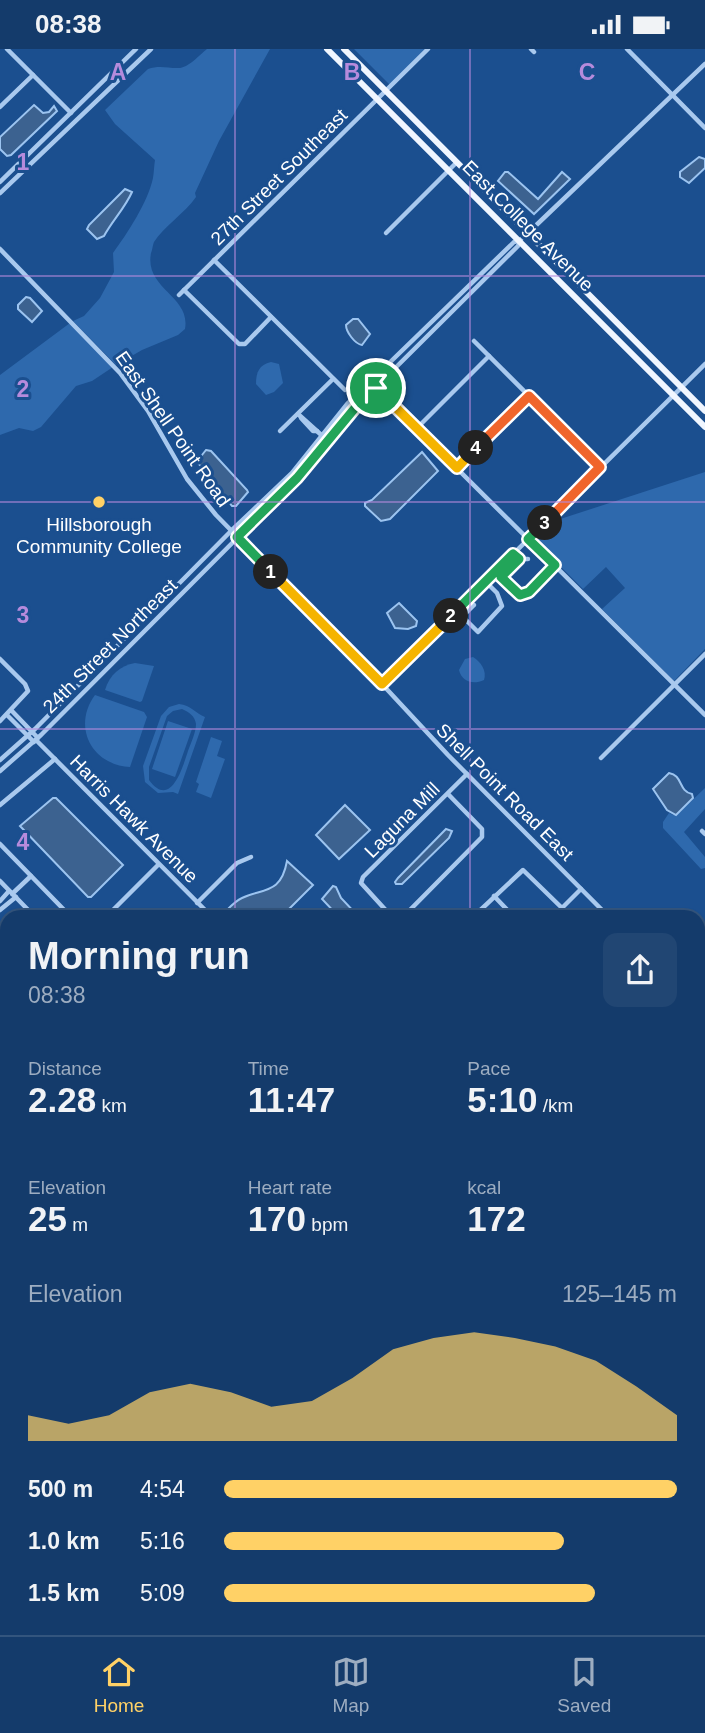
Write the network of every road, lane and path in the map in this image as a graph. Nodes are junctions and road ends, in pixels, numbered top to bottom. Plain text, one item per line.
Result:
1 (7, 49) edge
2 (136, 49) edge
3 (151, 49) edge
4 (327, 49) edge
5 (344, 49) edge
6 (428, 49) edge
7 (627, 49) edge
8 (705, 64) edge
9 (33, 75) junction
10 (386, 91) junction
11 (673, 96) junction
12 (379, 98) junction
13 (0, 107) edge
14 (71, 113) junction
15 (705, 128) edge
16 (457, 162) junction
17 (450, 170) junction
18 (0, 182) edge
19 (0, 193) edge
20 (386, 233) dead end
21 (528, 233) junction
22 (520, 240) junction
23 (0, 249) edge
24 (214, 260) junction
25 (184, 289) junction
26 (179, 295) dead end
27 (271, 317) junction
28 (474, 341) dead end
29 (489, 356) junction
30 (705, 364) edge
31 (333, 379) junction
32 (370, 382) junction
33 (681, 387) junction
34 (376, 388) junction
35 (345, 390) dead end
36 (673, 395) junction
37 (529, 396) junction
38 (705, 411) edge
39 (300, 415) junction
40 (705, 427) edge
41 (417, 428) junction
42 (281, 431) dead end
43 (322, 436) junction
44 (328, 442) junction
45 (600, 467) junction
46 (457, 468) junction
47 (231, 531) junction
48 (237, 537) junction
49 (528, 539) junction
50 (513, 554) junction
51 (519, 559) junction
52 (528, 559) dead end
53 (555, 565) junction
54 (486, 582) junction
55 (474, 605) dead end
56 (457, 611) junction
57 (462, 617) junction
58 (705, 654) edge
59 (0, 659) edge
60 (382, 684) junction
61 (674, 685) junction
62 (9, 712) junction
63 (705, 715) edge
64 (0, 721) edge
65 (30, 734) junction
66 (36, 740) junction
67 (601, 758) dead end
68 (55, 759) junction
69 (0, 760) edge
70 (0, 771) edge
71 (467, 774) junction
72 (447, 794) junction
73 (0, 805) edge
74 (0, 844) edge
75 (251, 857) dead end
76 (158, 865) junction
77 (31, 876) junction
78 (0, 881) edge
79 (581, 889) junction
80 (12, 894) junction
81 (494, 896) junction
82 (0, 901) edge
83 (197, 903) junction
84 (562, 908) joint
85 (0, 910) edge
86 (28, 910) edge
87 (64, 910) edge
88 (114, 910) edge
89 (204, 910) edge
90 (385, 910) edge
91 (410, 910) edge
92 (480, 910) edge
93 (507, 910) edge
94 (602, 910) edge

1 - 9 street
2 - 14 street
3 - 19 street
4 - 12 main road, East College Avenue
5 - 10 main road, East College Avenue
6 - 10 street, 27th Street Southeast
7 - 11 street
8 - 11 street
9 - 13 street
9 - 14 street
10 - 12 street, 27th Street Southeast
10 - 16 main road, East College Avenue
11 - 15 street
11 - 21 street
12 - 17 main road, East College Avenue
12 - 24 street, 27th Street Southeast
14 - 18 street
16 - 17 street
16 - 21 main road, East College Avenue
17 - 20 street
17 - 22 main road, East College Avenue
21 - 22 street
21 - 33 main road, East College Avenue
22 - 32 street, 24th Street Northeast
22 - 34 street, 24th Street Northeast
22 - 36 main road, East College Avenue
23 - 47 street, East Shell Point Road
24 - 25 street, 27th Street Southeast
24 - 27 street
25 - 26 street, 27th Street Southeast
25 - 27 street
27 - 31 street
28 - 29 street
29 - 37 street
29 - 41 street
30 - 33 street
31 - 35 street
31 - 39 street
32 - 34 street
32 - 43 street, 24th Street Northeast
33 - 36 street
33 - 38 main road, East College Avenue
34 - 41 street
34 - 44 street, 24th Street Northeast
36 - 40 main road, East College Avenue
36 - 45 street
37 - 45 street
37 - 46 street
39 - 42 street
39 - 43 street
41 - 46 street
43 - 44 street
43 - 47 street, 24th Street Northeast
44 - 48 street, 24th Street Northeast
45 - 49 street
46 - 49 street
47 - 48 street, East Shell Point Road
47 - 65 street, 24th Street Northeast
48 - 60 street, East Shell Point Road
48 - 66 street, 24th Street Northeast
49 - 50 street
49 - 53 street
50 - 51 street
50 - 54 street
51 - 52 street
51 - 53 street
53 - 61 street
54 - 56 street
54 - 57 street
55 - 57 street
56 - 57 street
56 - 60 street
58 - 61 street
59 - 62 street
60 - 71 street, Shell Point Road East
61 - 63 street
61 - 67 street
62 - 64 street
62 - 65 street, Harris Hawk Avenue
65 - 66 street, Harris Hawk Avenue
65 - 69 street, 24th Street Northeast
66 - 68 street, Harris Hawk Avenue
66 - 70 street, 24th Street Northeast
68 - 73 street
68 - 76 street, Harris Hawk Avenue
71 - 72 street, Laguna Mill
71 - 79 street, Shell Point Road East
72 - 90 street, Laguna Mill
72 - 91 street
74 - 77 street
75 - 83 street
76 - 83 street, Harris Hawk Avenue
76 - 88 street
77 - 80 street
77 - 87 street
78 - 80 street
79 - 84 street
79 - 94 street, Shell Point Road East
80 - 82 street
80 - 85 street
80 - 86 street
81 - 84 street
81 - 92 street
81 - 93 street
83 - 89 street, Harris Hawk Avenue

